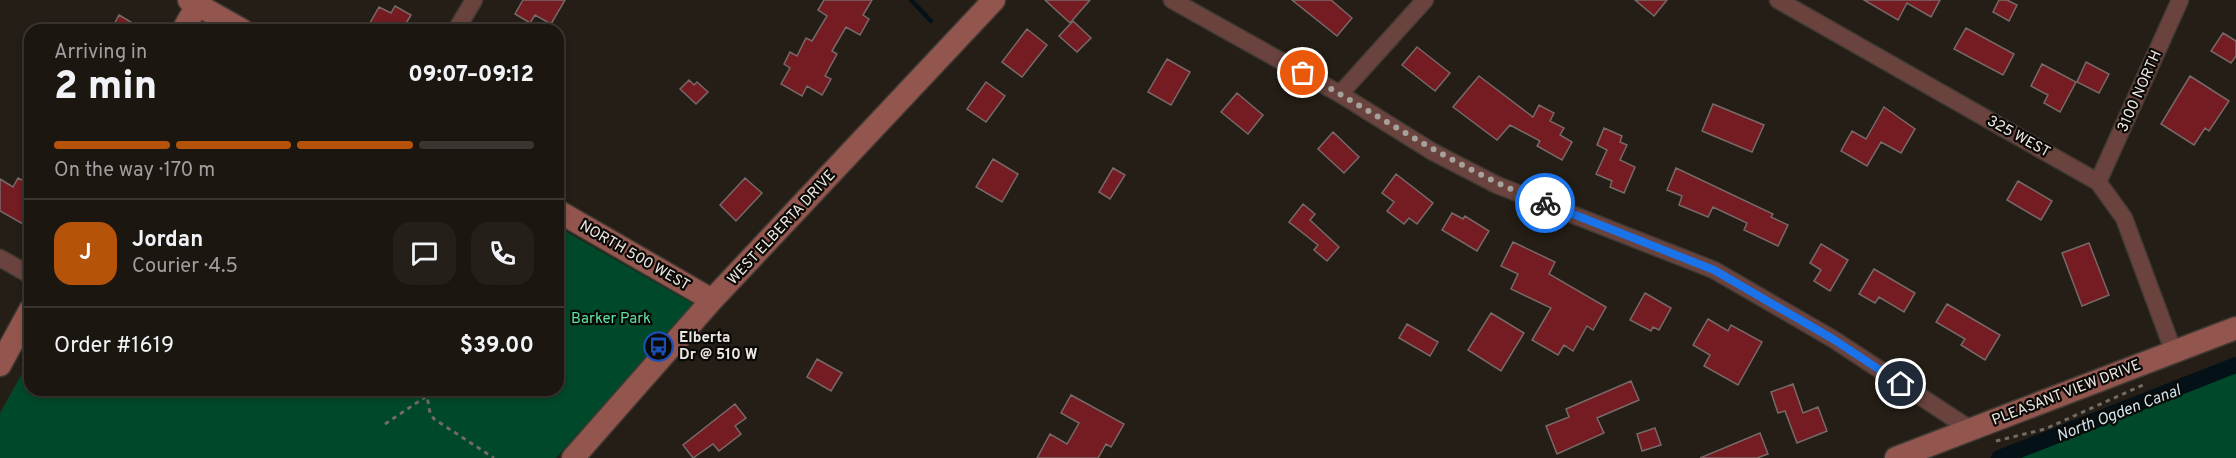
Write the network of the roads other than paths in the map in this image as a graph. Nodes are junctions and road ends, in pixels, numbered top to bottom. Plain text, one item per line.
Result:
1 (474, 0) edge
2 (994, 0) edge
3 (1172, 0) edge
4 (1425, 0) edge
5 (1778, 0) edge
6 (2180, 0) edge
7 (196, 2) edge
8 (186, 24) edge
9 (232, 24) edge
10 (460, 24) edge
11 (1341, 94) junction
12 (2098, 182) junction
13 (564, 214) edge
14 (0, 258) edge
15 (24, 272) edge
16 (712, 300) junction
17 (24, 321) edge
18 (2236, 328) edge
19 (2173, 350) junction
20 (0, 365) edge
21 (1971, 429) junction
22 (573, 458) edge
23 (1896, 458) edge

1 - 10 street
2 - 16 street, WEST ELBERTA DRIVE
3 - 11 street
4 - 11 street
5 - 12 street, 325 WEST
6 - 12 street, 3100 NORTH
7 - 8 street
7 - 9 street
11 - 21 street
12 - 19 street, 325 WEST
13 - 16 street, NORTH 500 WEST
14 - 15 street
16 - 22 street, WEST ELBERTA DRIVE
17 - 20 street
18 - 19 street, PLEASANT VIEW DRIVE
19 - 21 street, PLEASANT VIEW DRIVE
21 - 23 street, PLEASANT VIEW DRIVE

